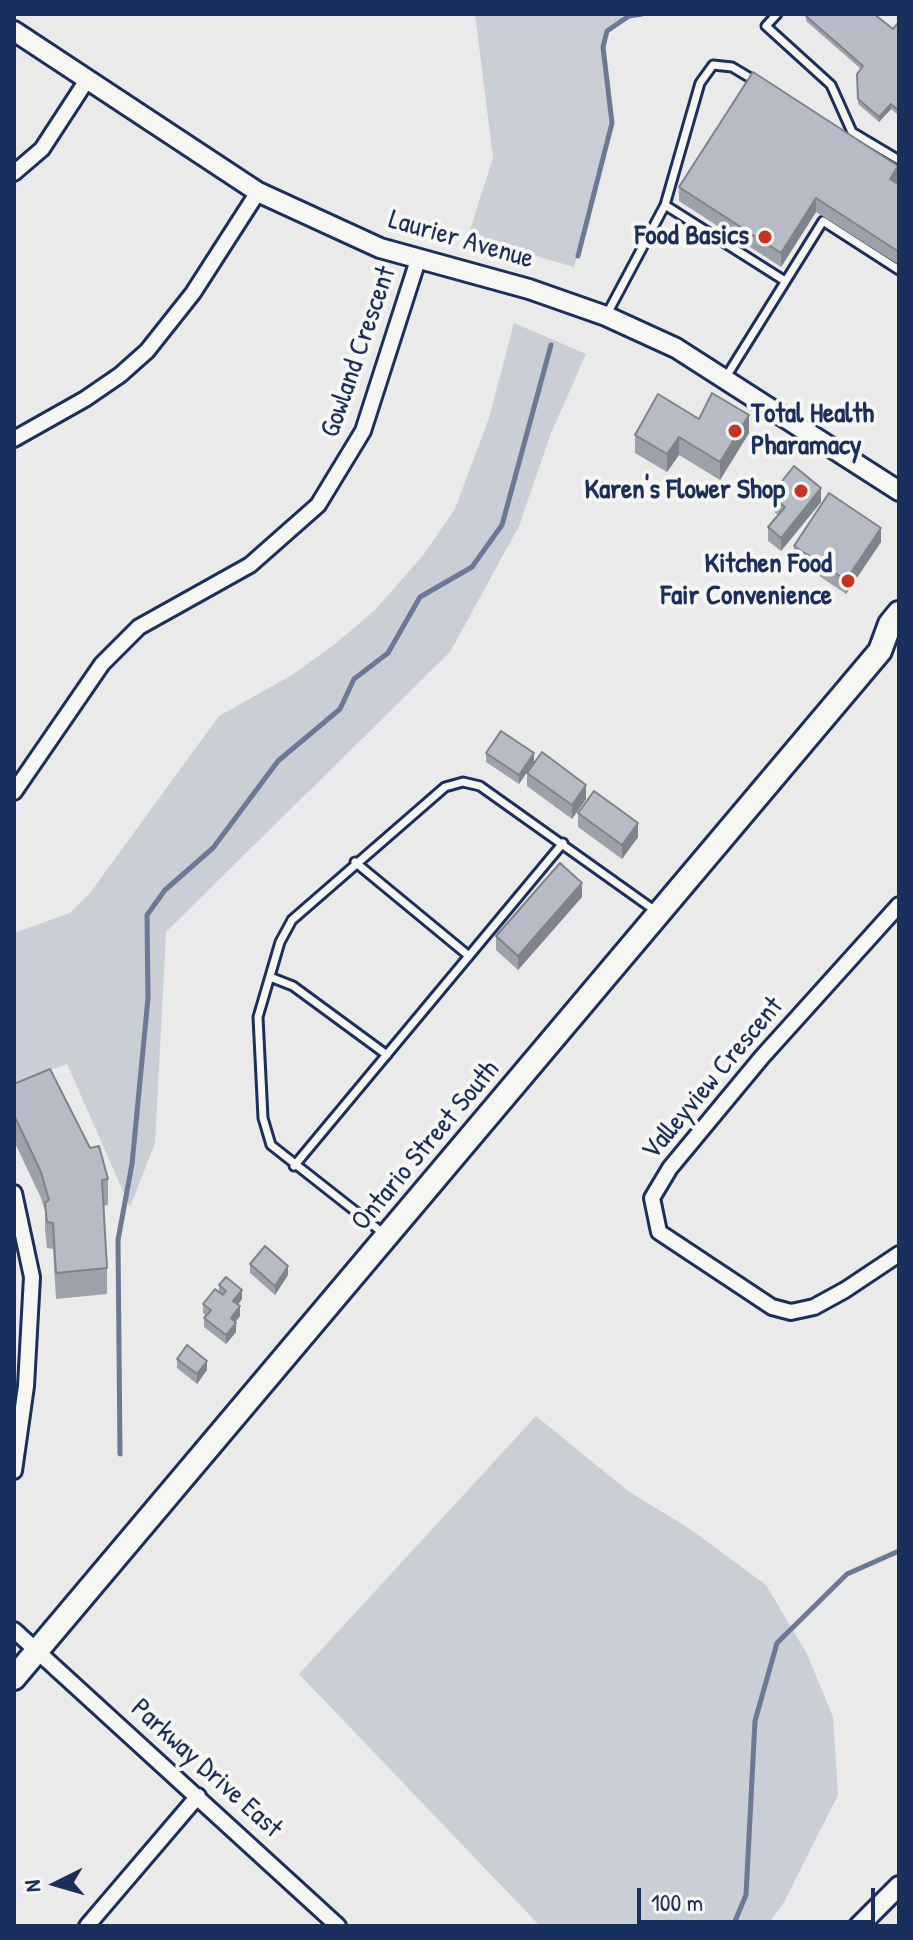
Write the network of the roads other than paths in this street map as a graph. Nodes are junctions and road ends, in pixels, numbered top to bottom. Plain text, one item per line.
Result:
1 (777, 14) edge
2 (14, 31) edge
3 (87, 80) junction
4 (771, 92) edge
5 (842, 132) edge
6 (852, 132) junction
7 (875, 149) junction
8 (899, 160) edge
9 (894, 172) edge
10 (14, 173) edge
11 (258, 192) junction
12 (665, 205) junction
13 (418, 260) junction
14 (899, 270) edge
15 (785, 281) junction
16 (606, 316) junction
17 (725, 378) junction
18 (14, 439) edge
19 (899, 491) edge
20 (899, 613) edge
21 (890, 649) edge
22 (14, 792) edge
23 (563, 843) junction
24 (355, 862) junction
25 (899, 905) edge
26 (660, 914) junction
27 (469, 956) junction
28 (270, 977) junction
29 (387, 1055) junction
30 (294, 1166) junction
31 (14, 1193) edge
32 (20, 1235) edge
33 (388, 1237) junction
34 (899, 1254) edge
35 (21, 1343) edge
36 (14, 1471) edge
37 (14, 1630) edge
38 (38, 1652) junction
39 (14, 1678) edge
40 (198, 1796) junction
41 (899, 1886) edge
42 (87, 1926) edge
43 (338, 1926) edge
44 (859, 1926) edge

1 - 6 lane
2 - 3 street, Laurier Avenue
3 - 10 street
3 - 11 street, Laurier Avenue
4 - 12 lane
5 - 6 lane
6 - 7 lane
7 - 8 lane
7 - 9 lane
11 - 13 street, Laurier Avenue
11 - 18 street
12 - 15 lane
12 - 16 lane
13 - 16 street, Laurier Avenue
13 - 22 street, Gowland Crescent
14 - 15 lane
15 - 17 lane
16 - 17 street, Laurier Avenue
17 - 19 street, Laurier Avenue
20 - 21 main road, Ontario Street South
21 - 26 main road, Ontario Street South
23 - 24 lane
23 - 26 lane
23 - 27 lane
24 - 27 lane
24 - 28 lane
25 - 34 street, Valleyview Crescent
26 - 33 main road, Ontario Street South
27 - 29 lane
28 - 29 lane
28 - 30 lane
29 - 30 lane
30 - 33 lane
31 - 32 street
32 - 35 street
33 - 38 main road, Ontario Street South
35 - 36 street
37 - 38 street, Parkway Drive East
38 - 39 main road, Ontario Street South
38 - 40 street, Parkway Drive East
40 - 42 street
40 - 43 street, Parkway Drive East
41 - 44 street

